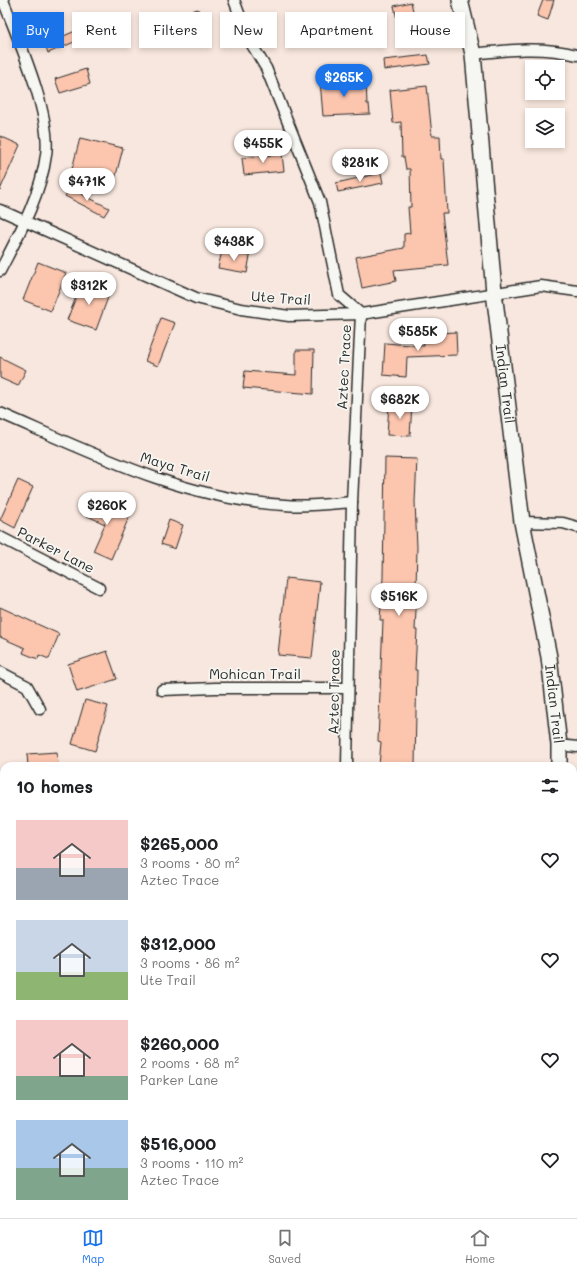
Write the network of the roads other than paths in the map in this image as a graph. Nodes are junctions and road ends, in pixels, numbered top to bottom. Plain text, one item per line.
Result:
1 (3, 0) edge
2 (234, 0) edge
3 (460, 0) edge
4 (472, 54) junction
5 (577, 55) edge
6 (0, 210) edge
7 (26, 222) junction
8 (0, 271) edge
9 (577, 291) edge
10 (494, 292) junction
11 (361, 314) junction
12 (0, 413) edge
13 (352, 502) junction
14 (522, 522) junction
15 (577, 527) edge
16 (0, 537) edge
17 (99, 588) dead end
18 (0, 672) edge
19 (347, 688) junction
20 (162, 690) dead end
21 (40, 709) dead end
22 (559, 745) junction
23 (577, 747) edge
24 (347, 762) edge
25 (559, 762) edge

1 - 7 street
2 - 11 street, Aztec Trace
3 - 4 street, Indian Trail
4 - 5 street
4 - 10 street, Indian Trail
6 - 7 street, Ute Trail
7 - 8 street
7 - 11 street, Ute Trail
9 - 10 street, Ute Trail
10 - 11 street, Ute Trail
10 - 14 street, Indian Trail
11 - 13 street, Aztec Trace
12 - 13 street, Maya Trail
13 - 19 street, Aztec Trace
14 - 15 street
14 - 22 street, Indian Trail
16 - 17 street, Parker Lane
18 - 21 street
19 - 20 street, Mohican Trail
19 - 24 street, Aztec Trace
22 - 23 street
22 - 25 street, Indian Trail

